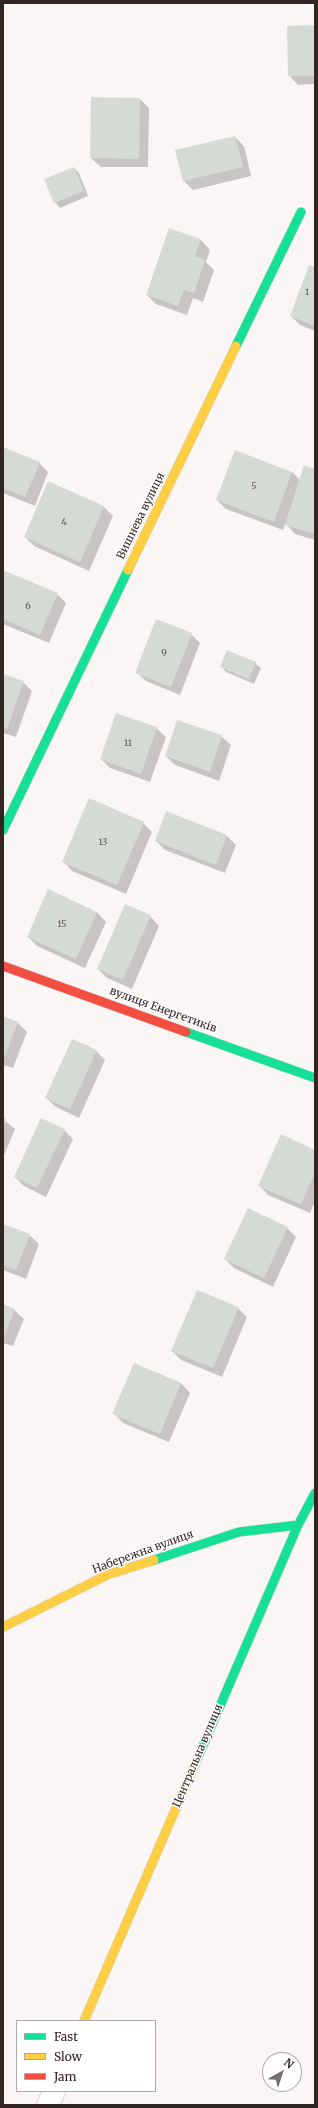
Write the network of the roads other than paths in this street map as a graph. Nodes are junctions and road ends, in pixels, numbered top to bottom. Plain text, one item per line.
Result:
1 (301, 212) dead end
2 (3, 830) edge
3 (3, 966) edge
4 (315, 1078) edge
5 (315, 1493) edge
6 (298, 1525) junction
7 (3, 1627) edge
8 (84, 2020) edge
9 (54, 2092) edge
10 (48, 2105) edge

1 - 2 street, Вишнева вулиця
3 - 4 street, вулиця Енергетиків
5 - 6 street, Центральна вулиця
6 - 7 street, Набережна вулиця
6 - 8 street, Центральна вулиця
9 - 10 street

